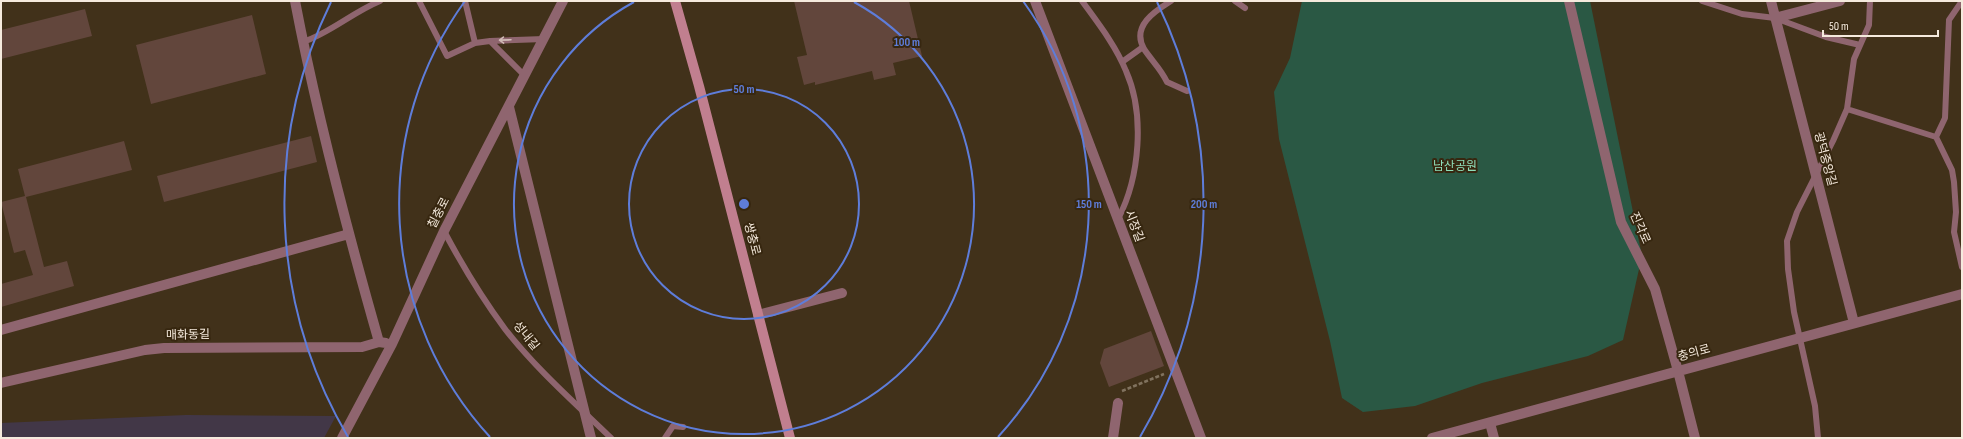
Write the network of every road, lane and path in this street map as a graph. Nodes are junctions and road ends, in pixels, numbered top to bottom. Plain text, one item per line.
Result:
1 (295, 1) edge
2 (380, 1) edge
3 (419, 1) edge
4 (465, 1) edge
5 (563, 1) edge
6 (676, 1) edge
7 (1036, 1) edge
8 (1082, 1) edge
9 (1171, 1) edge
10 (1235, 1) edge
11 (1569, 1) edge
12 (1702, 1) edge
13 (1771, 1) edge
14 (1840, 1) edge
15 (1870, 1) edge
16 (1962, 1) edge
17 (1245, 8) dead end
18 (1775, 18) junction
19 (544, 38) junction
20 (490, 41) junction
21 (303, 42) junction
22 (475, 43) junction
23 (1860, 45) junction
24 (1143, 47) junction
25 (1122, 62) junction
26 (525, 76) junction
27 (1187, 91) dead end
28 (509, 107) junction
29 (1847, 109) junction
30 (1936, 137) junction
31 (1816, 173) junction
32 (1118, 219) junction
33 (444, 231) junction
34 (349, 234) junction
35 (1962, 267) edge
36 (842, 293) dead end
37 (1962, 294) edge
38 (758, 315) junction
39 (1854, 323) junction
40 (1, 330) edge
41 (1799, 338) junction
42 (379, 342) junction
43 (392, 344) junction
44 (1175, 370) junction
45 (1678, 370) junction
46 (1, 383) edge
47 (1118, 403) joint
48 (584, 411) junction
49 (1490, 423) junction
50 (683, 427) dead end
51 (342, 438) edge
52 (591, 438) edge
53 (611, 438) edge
54 (665, 438) edge
55 (790, 438) edge
56 (1113, 438) edge
57 (1201, 438) edge
58 (1432, 438) edge
59 (1494, 438) edge
60 (1695, 438) edge
61 (1818, 438) edge

1 - 21 street
2 - 21 lane
3 - 22 lane
4 - 22 lane
5 - 19 street, 칠충로
6 - 38 main road, 쌍충로
7 - 32 street, 시장길
8 - 25 lane
9 - 24 lane
10 - 17 lane
11 - 45 street, 진각로
12 - 18 lane
13 - 18 street, 광덕중앙길
14 - 18 street
15 - 23 lane
16 - 30 lane
18 - 23 lane
18 - 31 street, 광덕중앙길
19 -> 20 lane
19 - 26 street, 칠충로
20 - 22 lane
20 - 26 lane
21 - 34 street
23 - 29 lane
24 - 25 lane
24 - 27 lane
25 - 32 lane
26 - 28 street, 칠충로
28 - 33 street, 칠충로
28 - 48 street
29 - 30 lane
29 - 31 lane
30 - 35 lane
31 - 39 street, 광덕중앙길
31 - 41 lane
32 - 44 street, 시장길
33 - 43 street, 칠충로
33 - 48 lane, 성내길
34 - 40 street
34 - 42 street
36 - 38 street
37 - 39 street, 충의로
38 - 55 main road, 쌍충로
39 - 41 street, 충의로
41 - 45 street, 충의로
41 - 61 lane
42 - 43 street
42 - 46 street, 매화동길
43 - 51 street, 칠충로
44 - 47 path
44 - 57 street, 시장길
45 - 49 street, 충의로
45 - 60 street, 진각로
47 - 56 street
48 - 52 street
48 - 53 lane, 성내길
49 - 58 street, 충의로
49 - 59 street
50 - 54 lane

